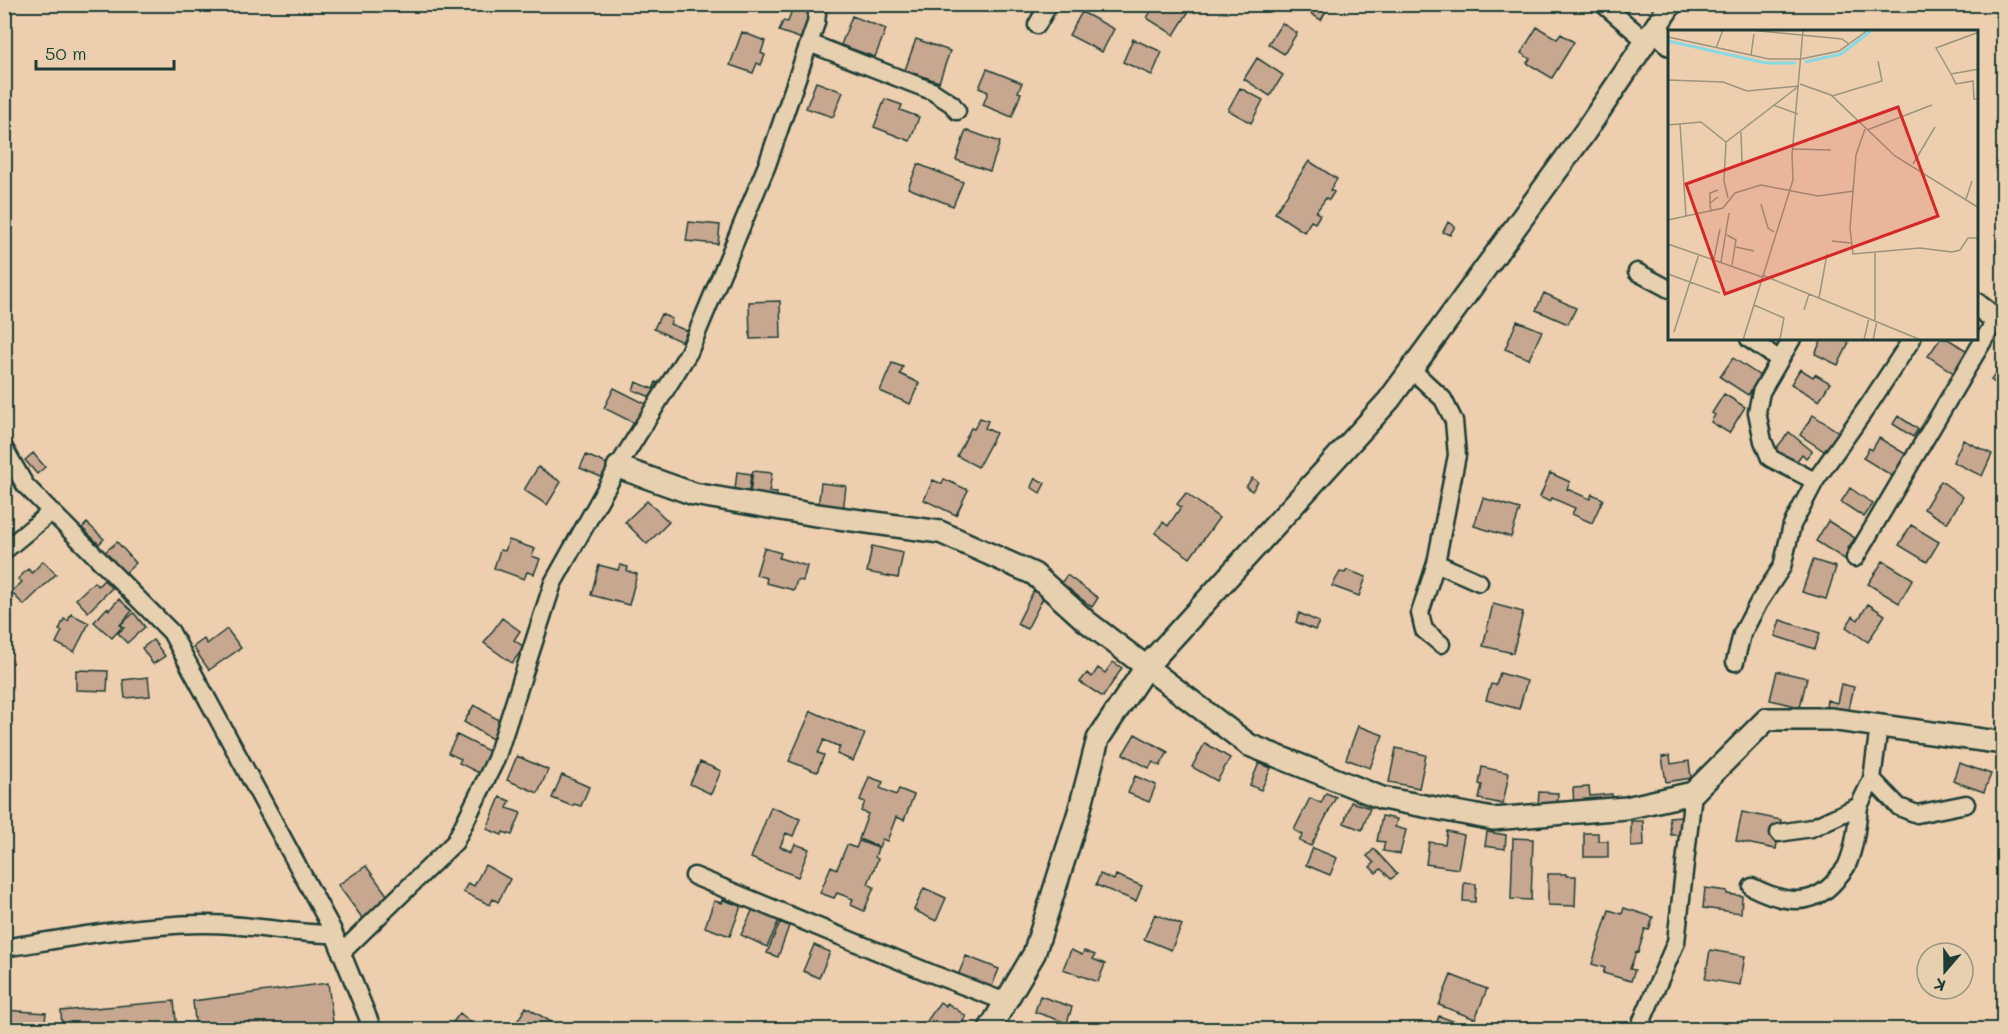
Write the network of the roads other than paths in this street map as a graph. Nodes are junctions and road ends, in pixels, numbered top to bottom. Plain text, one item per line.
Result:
1 (818, 4) edge
2 (1049, 4) edge
3 (1603, 4) edge
4 (1671, 4) edge
5 (1037, 26) dead end
6 (1651, 34) junction
7 (809, 43) junction
8 (1668, 43) edge
9 (957, 111) dead end
10 (1637, 272) dead end
11 (1668, 288) edge
12 (1978, 305) edge
13 (2000, 322) edge
14 (1750, 340) edge
15 (1791, 340) edge
16 (1910, 340) edge
17 (1780, 360) junction
18 (1412, 369) junction
19 (4, 448) edge
20 (618, 467) junction
21 (1815, 481) junction
22 (51, 512) junction
23 (4, 551) edge
24 (1855, 558) dead end
25 (1436, 562) junction
26 (1479, 582) dead end
27 (1441, 644) dead end
28 (1734, 662) dead end
29 (1146, 667) junction
30 (1879, 726) junction
31 (2004, 743) edge
32 (1872, 778) junction
33 (1692, 793) junction
34 (1966, 804) dead end
35 (1859, 806) junction
36 (1779, 833) dead end
37 (694, 876) dead end
38 (1752, 887) dead end
39 (333, 934) junction
40 (4, 948) edge
41 (341, 953) junction
42 (1006, 1002) junction
43 (373, 1029) edge
44 (989, 1029) edge
45 (1638, 1029) edge

1 - 7 street
2 - 5 street
3 - 6 street
4 - 6 street
6 - 8 street
6 - 18 street
7 - 9 street
7 - 20 street
10 - 11 street
12 - 13 street
13 - 24 street
14 - 17 street
15 - 17 street
16 - 21 street
17 - 21 street
18 - 25 street
18 - 29 street
19 - 22 street
20 - 29 street
20 - 41 street
21 - 28 street
22 - 23 street
22 - 39 street
25 - 26 street
25 - 27 street
29 - 33 street
29 - 42 street
30 - 31 street
30 - 32 street
30 - 33 street
32 - 34 street
32 - 35 street
33 - 45 street
35 - 36 street
35 - 38 street
37 - 42 street
39 - 40 street
39 - 41 street
41 - 43 street
42 - 44 street

